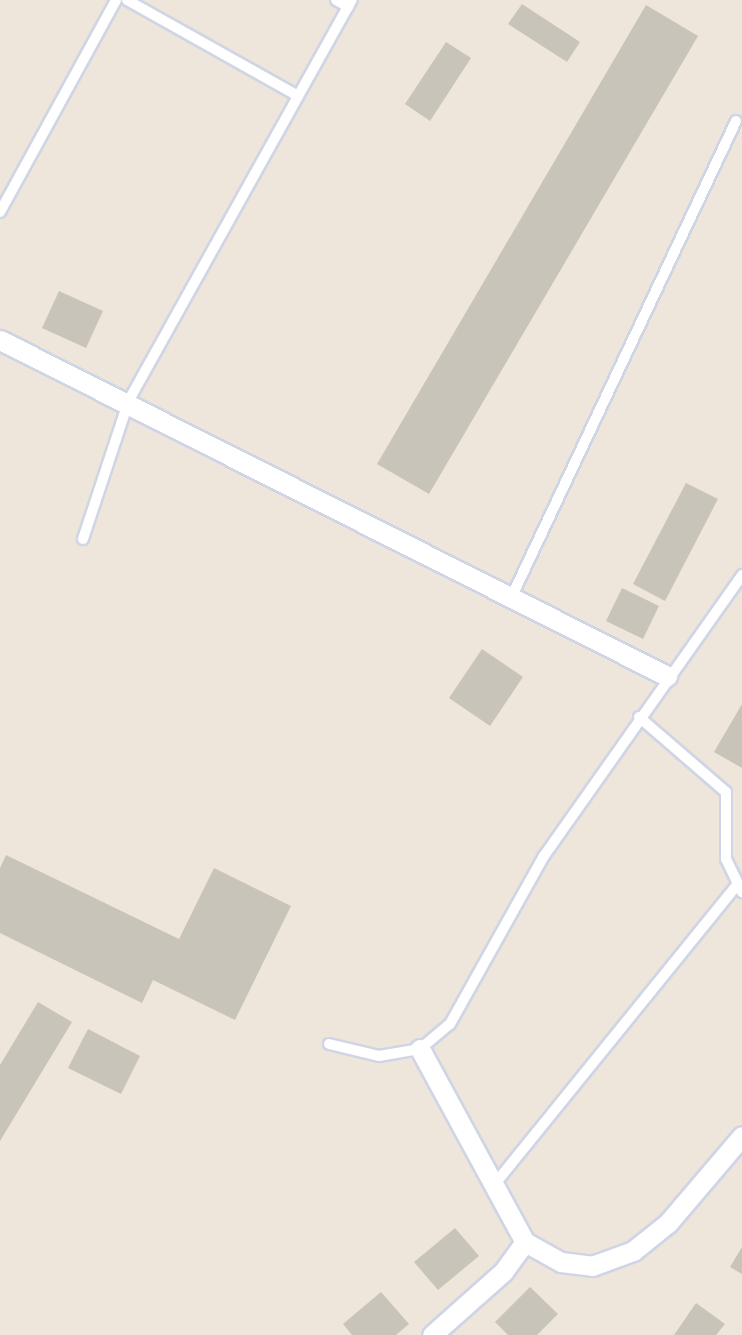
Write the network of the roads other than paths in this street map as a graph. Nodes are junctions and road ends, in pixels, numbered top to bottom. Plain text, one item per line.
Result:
1 (116, 0) edge
2 (127, 0) edge
3 (336, 0) edge
4 (350, 4) edge
5 (298, 96) junction
6 (736, 121) dead end
7 (0, 212) edge
8 (0, 340) edge
9 (129, 400) junction
10 (83, 539) dead end
11 (742, 575) edge
12 (512, 596) junction
13 (667, 676) junction
14 (639, 717) junction
15 (740, 888) edge
16 (329, 1044) dead end
17 (420, 1049) junction
18 (742, 1136) edge
19 (494, 1186) junction
20 (525, 1242) junction
21 (432, 1335) edge

1 - 7 lane
2 - 5 lane
3 - 4 lane
4 - 5 lane
5 - 9 lane
6 - 12 lane
8 - 9 street
9 - 10 lane
9 - 12 street
11 - 13 lane
12 - 13 street
13 - 14 lane
14 - 15 lane
14 - 17 lane
15 - 19 lane
16 - 17 lane
17 - 19 street
18 - 20 street
19 - 20 street
20 - 21 street

